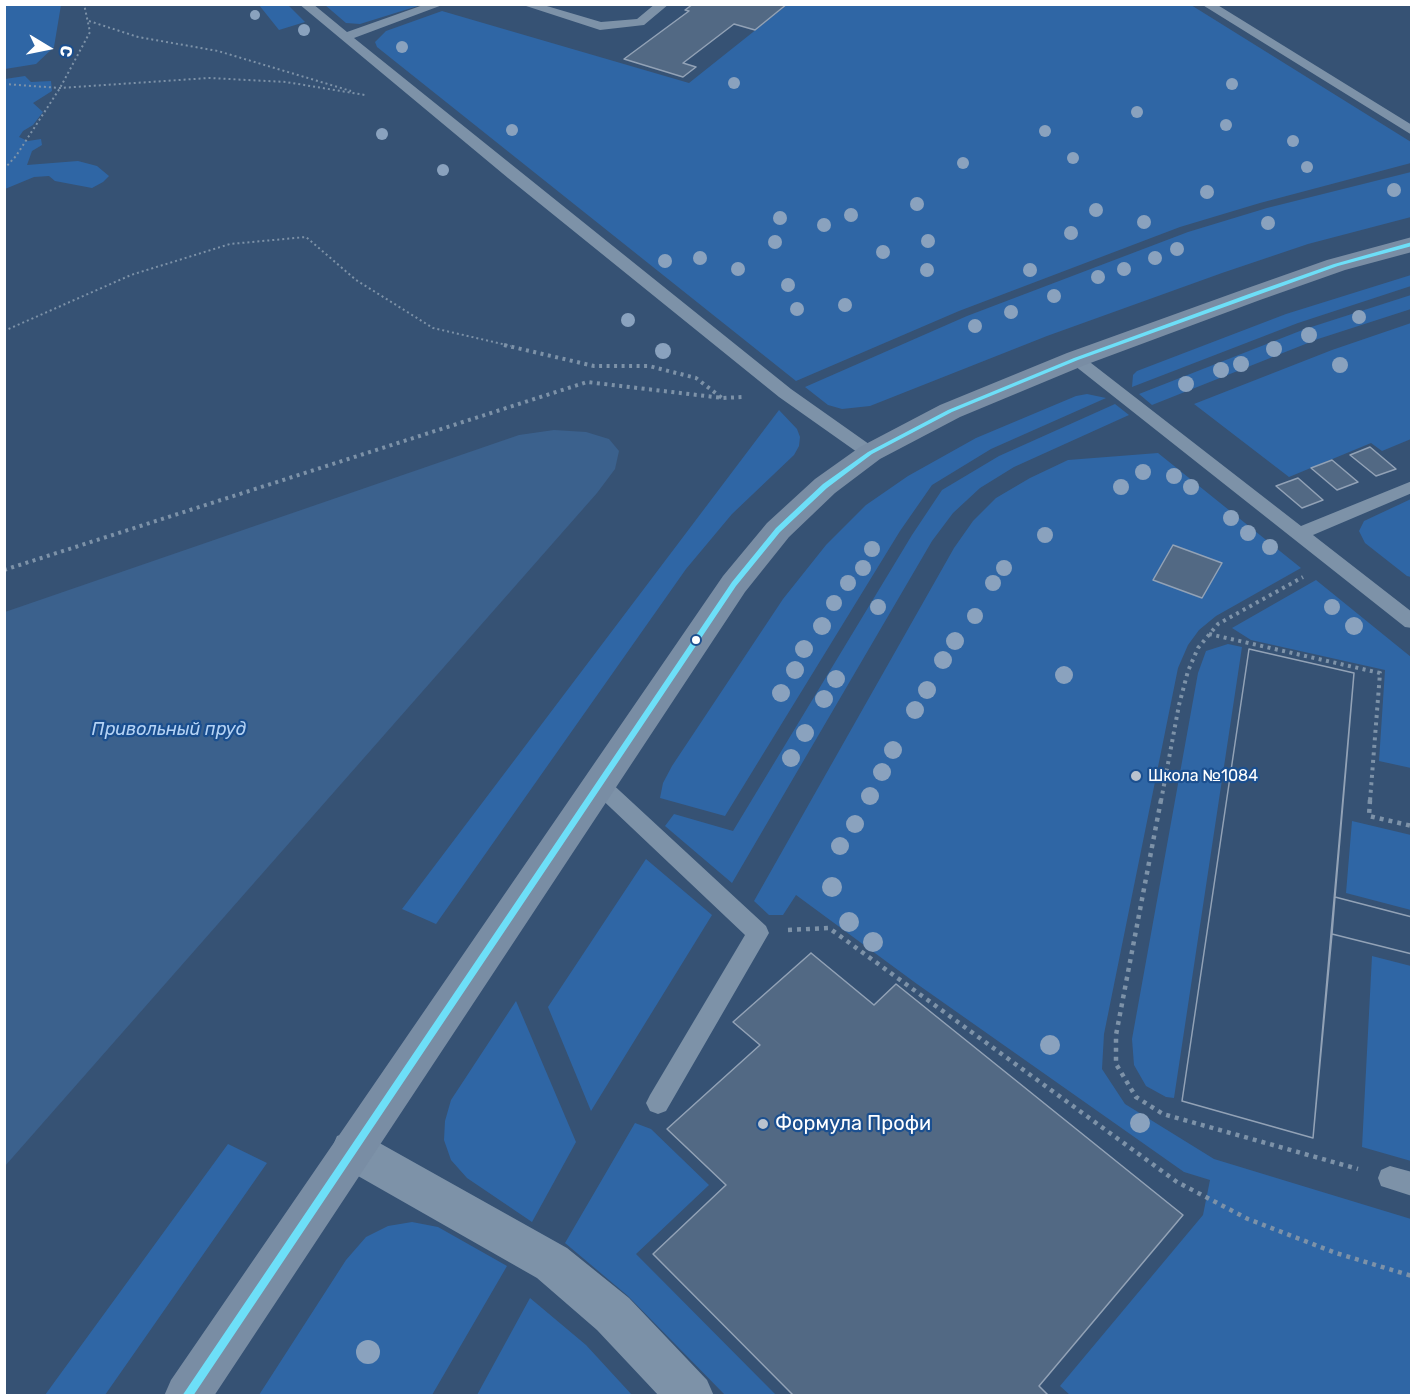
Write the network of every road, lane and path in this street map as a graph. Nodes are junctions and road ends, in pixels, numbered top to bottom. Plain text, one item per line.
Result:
1 (84, 4) edge
2 (305, 4) edge
3 (439, 4) edge
4 (526, 4) edge
5 (663, 4) edge
6 (1208, 4) edge
7 (89, 21) junction
8 (345, 37) junction
9 (4, 84) edge
10 (60, 88) junction
11 (1412, 130) edge
12 (4, 169) edge
13 (1412, 244) edge
14 (4, 331) edge
15 (1076, 359) junction
16 (784, 393) junction
17 (723, 398) junction
18 (870, 453) junction
19 (1412, 486) edge
20 (1299, 534) junction
21 (4, 570) edge
22 (1308, 574) dead end
23 (1412, 622) edge
24 (1209, 634) junction
25 (600, 785) junction
26 (1412, 826) edge
27 (758, 933) junction
28 (658, 1103) dead end
29 (352, 1150) junction
30 (1401, 1181) edge
31 (1412, 1276) edge
32 (187, 1395) edge
33 (691, 1395) edge

1 - 7 path
2 - 8 lane
3 - 8 lane
4 - 5 lane
6 - 11 lane
7 - 10 path
7 - 10 path
8 - 16 lane
9 - 10 path
10 - 12 path
13 - 15 main road
14 - 17 path
15 - 18 main road
15 - 20 lane
16 - 17 path
16 - 18 lane
17 - 21 path
18 - 25 main road
19 - 20 lane
20 - 23 lane
22 - 24 path
24 - 26 path
24 - 30 path
25 - 27 lane
25 - 29 main road
27 - 28 lane
27 - 31 path
29 - 32 main road
29 - 33 street

